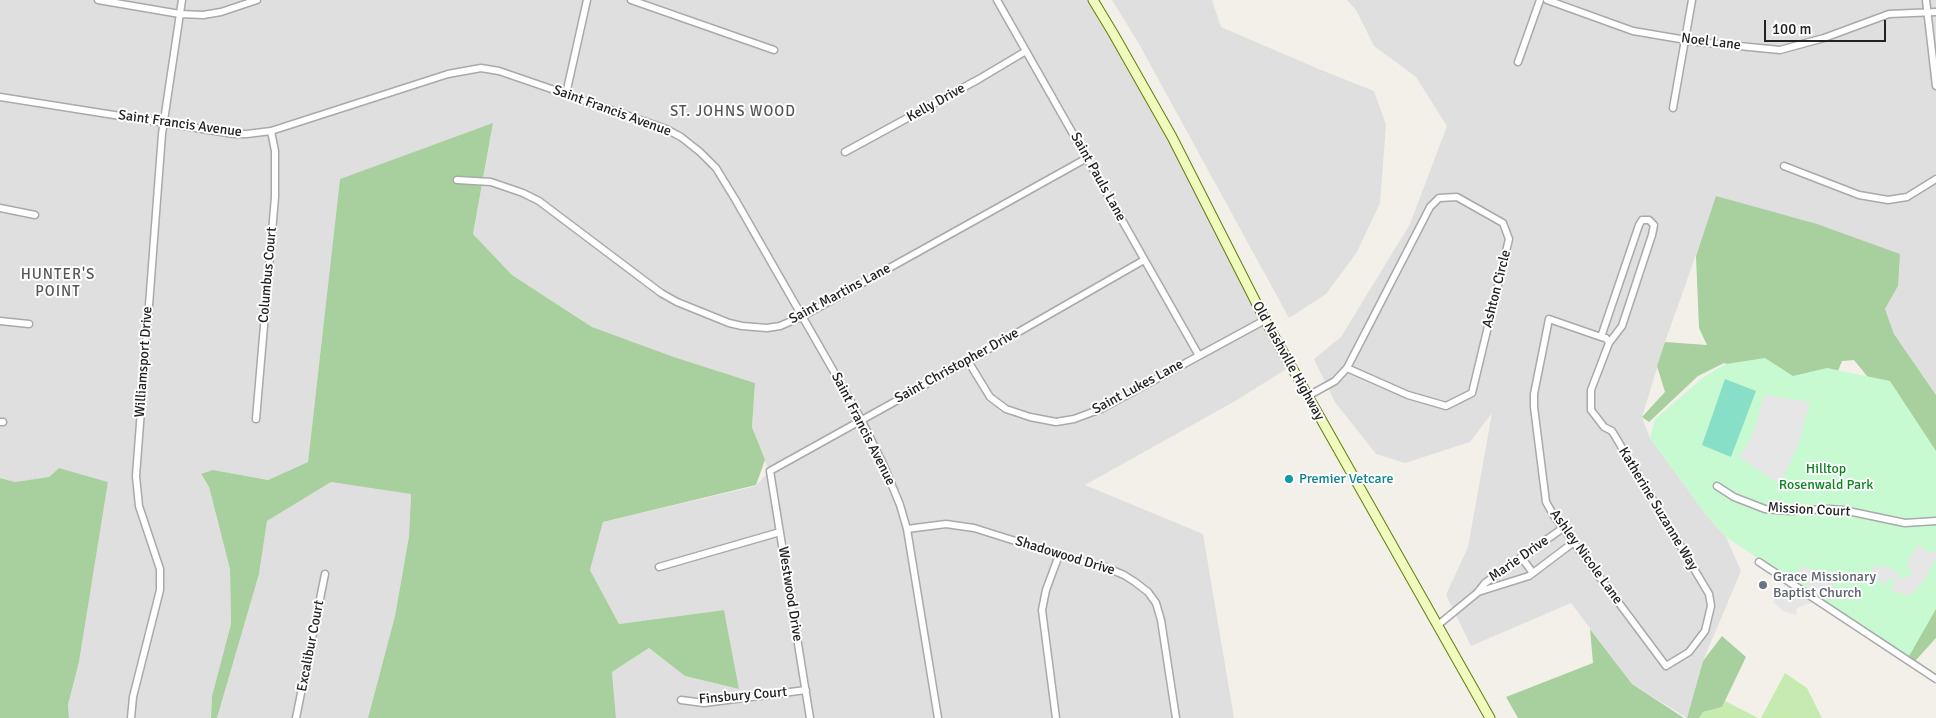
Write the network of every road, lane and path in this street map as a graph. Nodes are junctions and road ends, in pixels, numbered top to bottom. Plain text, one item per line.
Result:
1 (98, 0) edge
2 (182, 0) edge
3 (257, 0) edge
4 (587, 0) edge
5 (631, 0) edge
6 (998, 0) edge
7 (1093, 0) edge
8 (1540, 0) edge
9 (1547, 0) edge
10 (1692, 0) edge
11 (1926, 0) edge
12 (1926, 11) junction
13 (1936, 12) edge
14 (180, 14) junction
15 (1686, 40) junction
16 (774, 50) dead end
17 (1026, 51) junction
18 (1518, 62) dead end
19 (1936, 86) edge
20 (566, 94) junction
21 (0, 97) edge
22 (1673, 108) dead end
23 (163, 123) junction
24 (271, 131) junction
25 (845, 152) dead end
26 (1088, 158) junction
27 (1784, 166) dead end
28 (1936, 179) edge
29 (457, 180) dead end
30 (0, 208) edge
31 (35, 215) dead end
32 (1144, 260) junction
33 (803, 316) junction
34 (1265, 320) junction
35 (0, 321) edge
36 (29, 324) dead end
37 (1601, 337) junction
38 (1609, 343) junction
39 (1198, 354) junction
40 (968, 361) junction
41 (1347, 368) junction
42 (1308, 396) junction
43 (256, 419) dead end
44 (861, 419) junction
45 (770, 471) joint
46 (1717, 486) dead end
47 (1936, 521) edge
48 (1563, 528) junction
49 (907, 529) junction
50 (780, 532) junction
51 (1574, 542) junction
52 (1059, 555) junction
53 (1521, 557) junction
54 (1759, 562) dead end
55 (659, 566) dead end
56 (1533, 573) junction
57 (325, 574) dead end
58 (1477, 593) junction
59 (1438, 626) junction
60 (1660, 656) joint
61 (1936, 679) edge
62 (806, 690) junction
63 (681, 700) dead end
64 (131, 718) edge
65 (296, 718) edge
66 (810, 718) edge
67 (938, 718) edge
68 (1056, 718) edge
69 (1176, 718) edge
70 (1490, 718) edge

1 - 14 street
2 - 14 street, Williamsport Drive
3 - 14 street
4 - 20 street
5 - 16 street
6 - 17 street, Saint Pauls Lane
7 - 34 main road, Old Nashville Highway
8 - 18 street
9 - 15 street, Noel Lane
10 - 15 street
11 - 12 street
12 - 13 street, Noel Lane
12 - 15 street, Noel Lane
12 - 19 street
14 - 23 street, Williamsport Drive
15 - 22 street
17 - 25 street, Kelly Drive
17 - 26 street, Saint Pauls Lane
20 - 24 street, Saint Francis Avenue
20 - 33 street, Saint Francis Avenue
21 - 23 street, Saint Francis Avenue
23 - 24 street, Saint Francis Avenue
23 - 64 street, Williamsport Drive
24 - 43 street, Columbus Court
26 - 32 street, Saint Pauls Lane
26 - 33 street, Saint Martins Lane
27 - 28 street
29 - 33 street, Saint Martins Lane
30 - 31 street
32 - 39 street, Saint Pauls Lane
32 - 40 street, Saint Christopher Drive
33 - 44 street, Saint Francis Avenue
34 - 39 street, Saint Lukes Lane
34 - 42 main road, Old Nashville Highway
35 - 36 street
37 - 38 street
37 - 38 street
37 - 48 street, Ashley Nicole Lane
38 - 60 street, Katherine Suzanne Way
39 - 40 street, Saint Lukes Lane
40 - 44 street, Saint Christopher Drive
41 - 41 street, Ashton Circle
41 - 42 street, Ashton Circle
42 - 59 main road, Old Nashville Highway
44 - 45 street, Saint Christopher Drive
44 - 49 street, Saint Francis Avenue
45 - 50 street, Westwood Drive
46 - 47 street, Mission Court
48 - 51 street, Ashley Nicole Lane
48 - 53 street, Marie Drive
49 - 52 street, Shadowood Drive
49 - 67 street, Saint Francis Avenue
50 - 55 street
50 - 62 street, Westwood Drive
51 - 56 street, Marie Drive
51 - 60 street, Ashley Nicole Lane
52 - 68 street
52 - 69 street, Shadowood Drive
53 - 56 street
53 - 58 street, Marie Drive
54 - 61 street
56 - 58 street, Marie Drive
57 - 65 street, Excalibur Court
58 - 59 street, Marie Drive
59 - 70 main road, Old Nashville Highway
62 - 63 street, Finsbury Court
62 - 66 street, Westwood Drive

